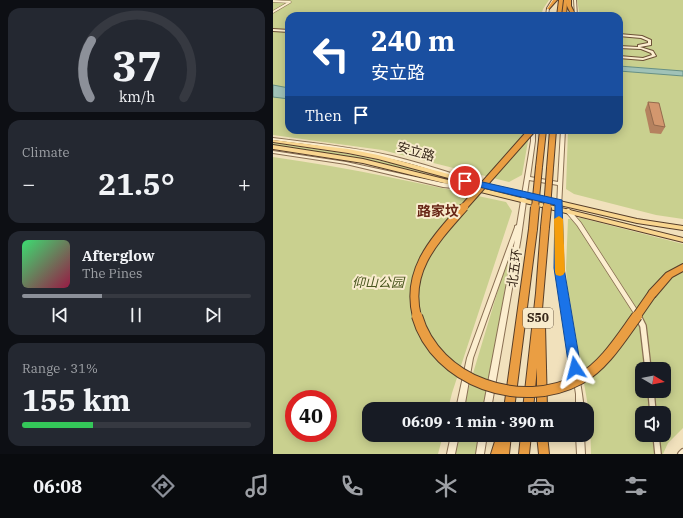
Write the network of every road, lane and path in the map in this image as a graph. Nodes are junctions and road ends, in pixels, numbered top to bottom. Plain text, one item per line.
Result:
1 (554, 0) edge
2 (561, 0) edge
3 (566, 0) edge
4 (569, 0) edge
5 (575, 0) edge
6 (273, 1) edge
7 (548, 8) joint
8 (273, 12) edge
9 (548, 12) edge
10 (560, 12) edge
11 (564, 12) edge
12 (573, 12) edge
13 (575, 12) edge
14 (273, 31) edge
15 (285, 32) edge
16 (623, 35) edge
17 (623, 46) edge
18 (623, 46) edge
19 (623, 57) edge
20 (528, 134) edge
21 (532, 134) edge
22 (543, 134) edge
23 (553, 134) edge
24 (563, 134) edge
25 (273, 140) edge
26 (273, 148) edge
27 (273, 152) edge
28 (528, 178) junction
29 (560, 184) junction
30 (477, 186) junction
31 (524, 197) junction
32 (559, 205) junction
33 (567, 211) junction
34 (522, 215) junction
35 (683, 228) edge
36 (683, 240) edge
37 (683, 267) edge
38 (541, 293) junction
39 (647, 362) edge
40 (461, 402) edge
41 (488, 402) edge
42 (510, 402) edge
43 (529, 402) edge
44 (542, 402) edge
45 (580, 402) edge
46 (454, 442) edge
47 (482, 442) edge
48 (500, 442) edge
49 (505, 442) edge
50 (525, 442) edge
51 (543, 442) edge
52 (580, 442) edge
53 (657, 442) edge
54 (451, 454) edge
55 (480, 454) edge
56 (496, 454) edge
57 (504, 454) edge
58 (524, 454) edge
59 (544, 454) edge
60 (581, 454) edge
61 (658, 454) edge

1 - 7 highway
2 - 10 highway
3 - 11 highway
4 - 12 highway
5 - 13 street
6 - 8 street
7 - 9 street
14 - 15 main road
16 - 17 main road
18 - 19 main road
20 - 37 highway, bridge
21 - 28 street
22 - 42 highway, 北五环 / S50, bridge
23 - 38 highway, 北五环 / S50, bridge
24 - 29 street
25 - 30 main road, 安立路
26 - 30 main road, 安立路
27 - 30 street, 安立路
28 - 29 street
28 - 31 street
29 - 32 street
30 - 31 main road, 安立路
31 - 32 main road, 安立路
31 - 34 street
32 - 33 main road, 安立路
32 - 35 main road, 安立路
32 - 45 street
33 - 36 main road, 安立路
33 - 39 street
34 - 40 street
34 - 41 street
38 - 43 highway, 北五环 / S50
38 - 44 highway
46 - 54 street
47 - 55 street
48 - 56 highway
49 - 57 highway
50 - 58 highway
51 - 59 highway
52 - 60 street
53 - 61 street

